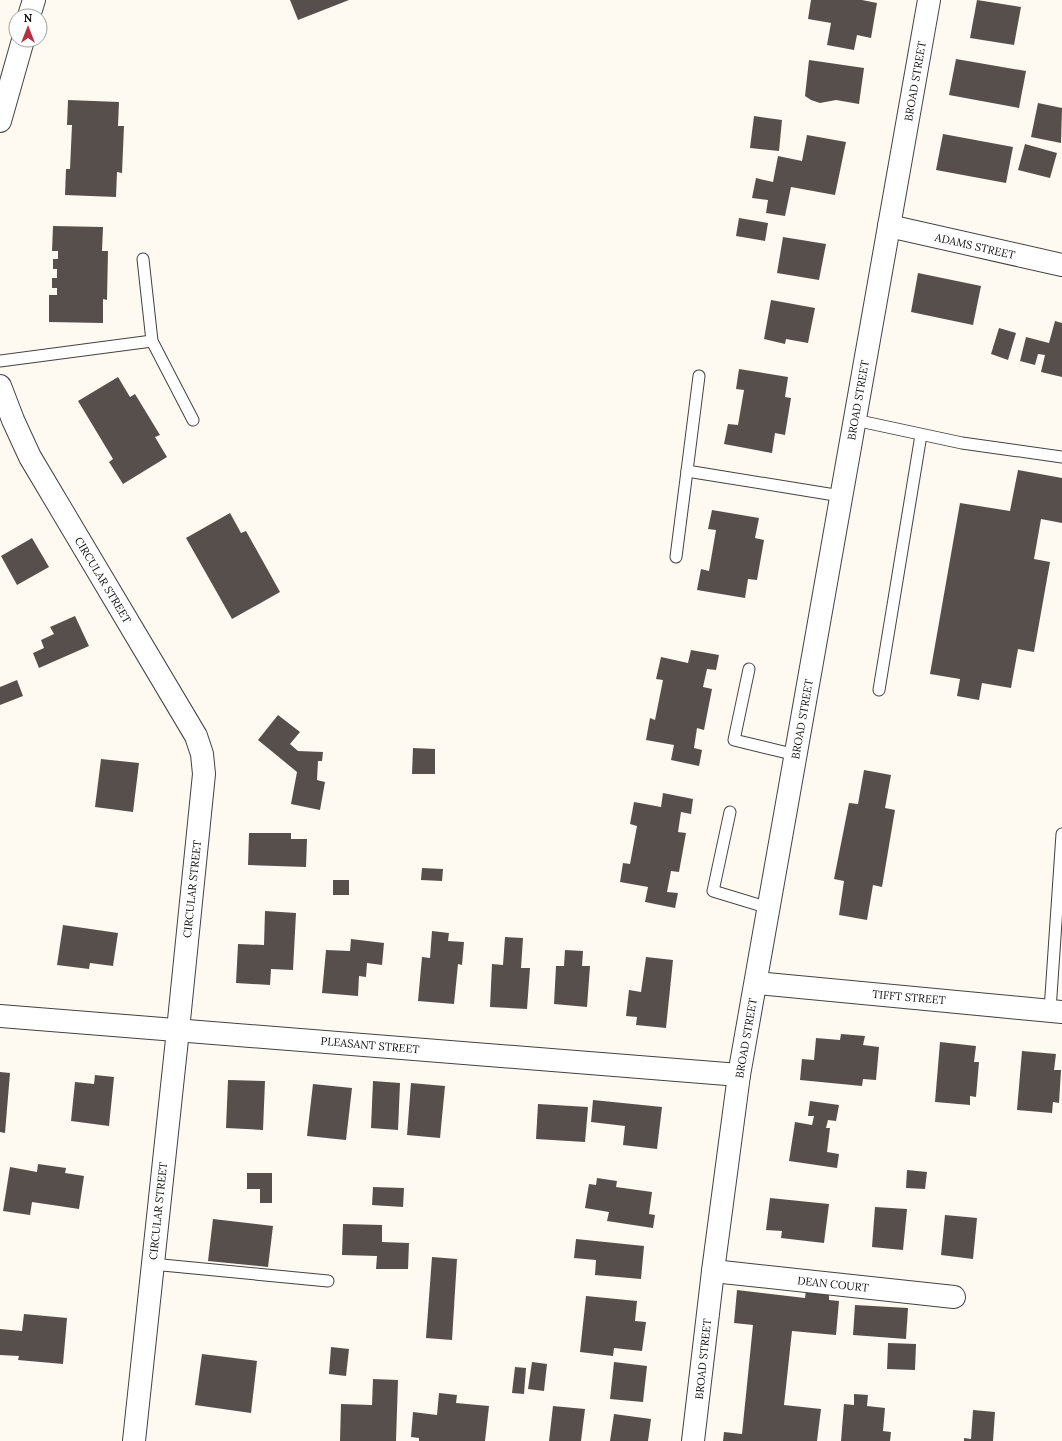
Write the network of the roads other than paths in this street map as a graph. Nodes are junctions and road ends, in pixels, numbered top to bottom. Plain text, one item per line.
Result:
1 (929, 0) edge
2 (21, 48) edge
3 (0, 121) edge
4 (889, 226) junction
5 (143, 259) dead end
6 (1062, 265) edge
7 (152, 341) junction
8 (0, 361) edge
9 (699, 376) dead end
10 (0, 386) edge
11 (193, 420) dead end
12 (855, 420) junction
13 (6, 421) edge
14 (921, 434) junction
15 (1062, 457) edge
16 (687, 471) junction
17 (842, 496) junction
18 (676, 557) dead end
19 (749, 669) dead end
20 (879, 690) dead end
21 (796, 755) junction
22 (730, 812) dead end
23 (1062, 834) edge
24 (769, 908) junction
25 (756, 983) junction
26 (1056, 1011) edge
27 (0, 1016) edge
28 (178, 1030) junction
29 (739, 1075) junction
30 (152, 1264) junction
31 (713, 1271) junction
32 (328, 1281) dead end
33 (954, 1297) dead end
34 (134, 1441) edge
35 (693, 1441) edge

1 - 4 street, BROAD STREET
2 - 3 street
4 - 6 street, ADAMS STREET
4 - 12 street, BROAD STREET
5 - 7 lane
7 - 8 lane
7 - 11 lane
9 - 16 lane
10 - 13 street, CIRCULAR STREET
12 - 14 lane
12 - 17 street, BROAD STREET
13 - 28 street, CIRCULAR STREET
14 - 15 lane
14 - 20 lane
16 - 17 lane
16 - 18 lane
17 - 21 street, BROAD STREET
19 - 21 lane
21 - 24 street, BROAD STREET
22 - 24 lane
23 - 26 lane
24 - 25 street, BROAD STREET
25 - 26 street, TIFFT STREET
25 - 29 street, BROAD STREET
27 - 28 street, PLEASANT STREET
28 - 29 street, PLEASANT STREET
28 - 30 street, CIRCULAR STREET
29 - 31 street, BROAD STREET
30 - 32 lane
30 - 34 street, CIRCULAR STREET
31 - 33 street, DEAN COURT
31 - 35 street, BROAD STREET

